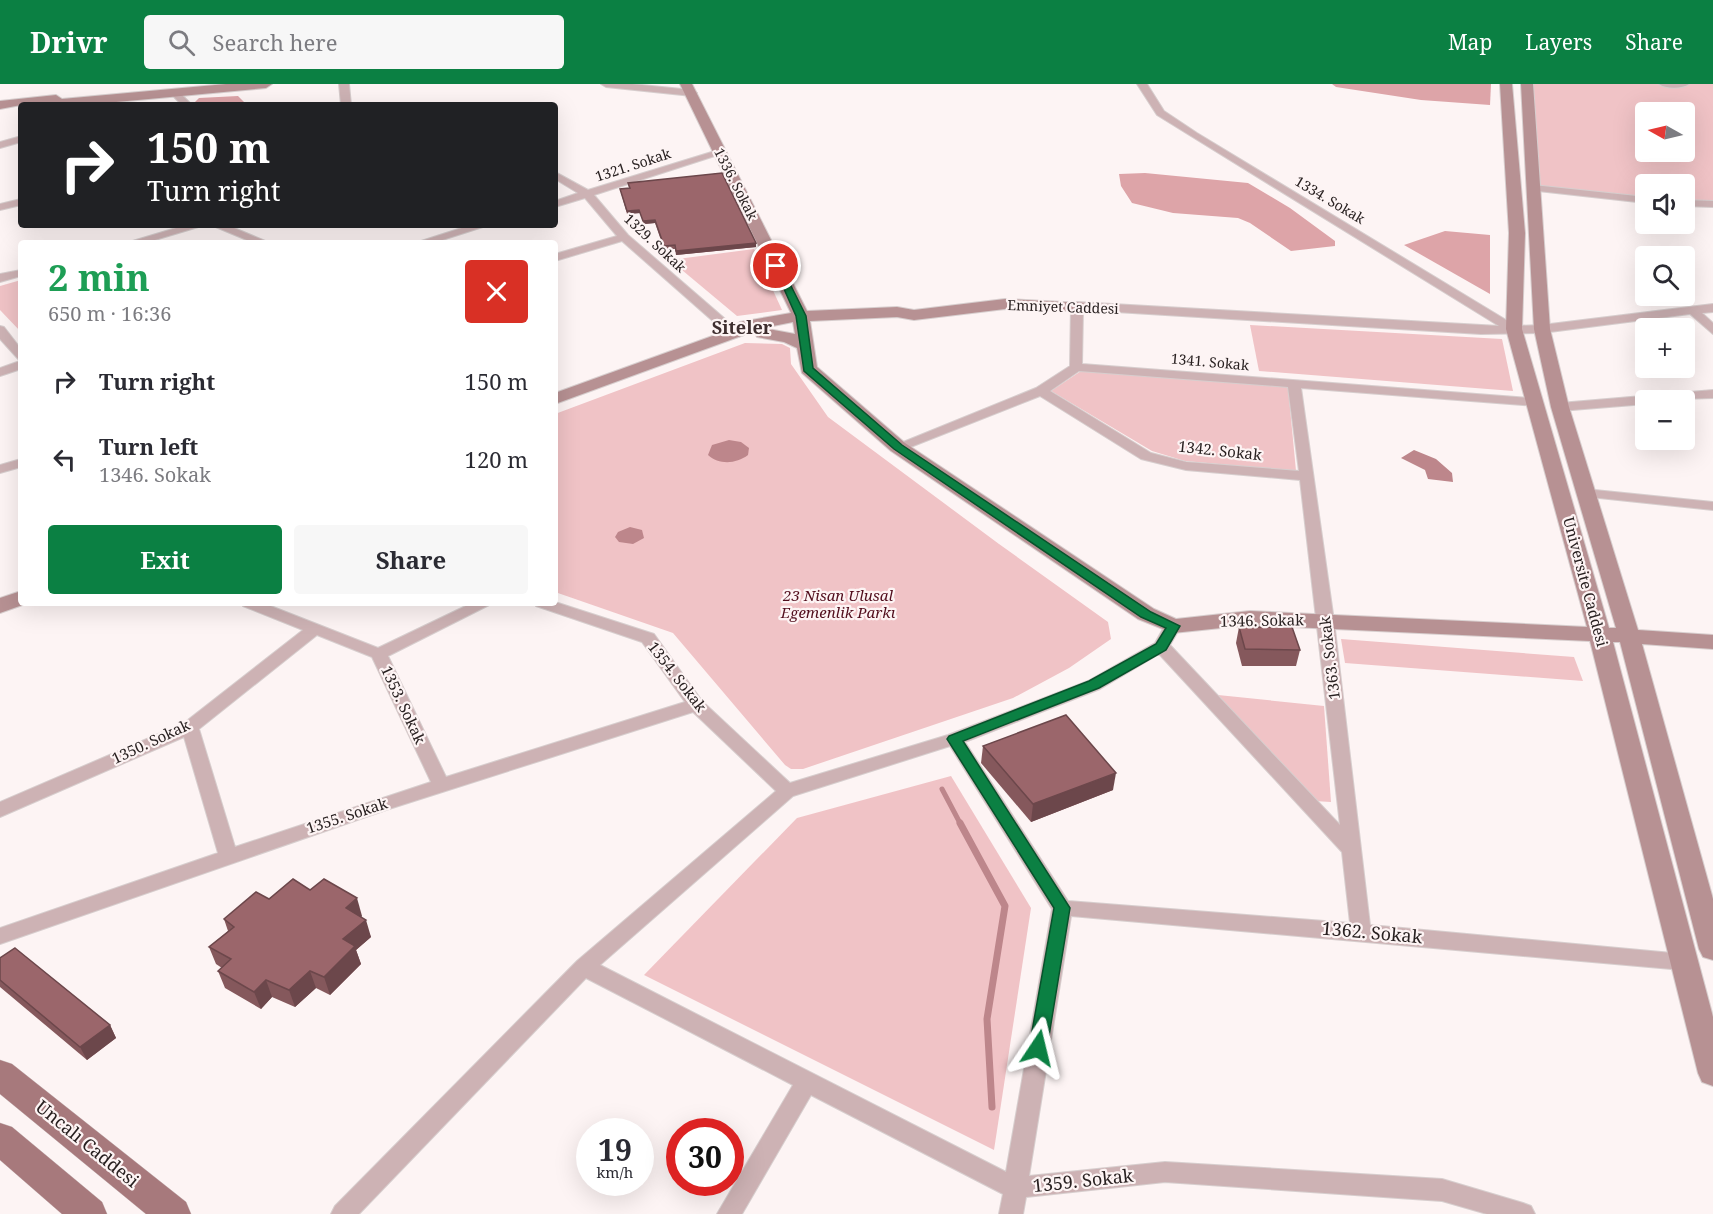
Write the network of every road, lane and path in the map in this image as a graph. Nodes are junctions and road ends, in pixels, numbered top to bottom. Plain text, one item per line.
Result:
1 (218, 84) edge
2 (266, 84) edge
3 (344, 84) edge
4 (606, 84) edge
5 (1142, 84) edge
6 (1506, 84) edge
7 (1527, 84) edge
8 (1664, 84) edge
9 (1684, 84) edge
10 (689, 88) edge
11 (174, 92) junction
12 (31, 102) edge
13 (73, 102) edge
14 (184, 102) edge
15 (346, 102) edge
16 (18, 103) edge
17 (0, 105) edge
18 (18, 107) edge
19 (0, 109) edge
20 (18, 140) edge
21 (0, 145) edge
22 (719, 153) junction
23 (558, 177) edge
24 (1533, 188) junction
25 (588, 195) junction
26 (1635, 199) edge
27 (18, 203) edge
28 (558, 203) edge
29 (1695, 203) edge
30 (1713, 204) edge
31 (0, 207) edge
32 (188, 228) edge
33 (225, 228) edge
34 (473, 228) edge
35 (624, 237) junction
36 (143, 240) edge
37 (256, 240) edge
38 (431, 240) edge
39 (558, 257) edge
40 (18, 274) edge
41 (0, 278) edge
42 (1077, 306) junction
43 (1713, 308) edge
44 (1693, 311) junction
45 (1514, 329) junction
46 (1542, 329) junction
47 (0, 330) edge
48 (802, 330) junction
49 (1713, 330) edge
50 (735, 334) junction
51 (18, 354) edge
52 (18, 366) edge
53 (1076, 367) junction
54 (0, 372) edge
55 (1294, 384) junction
56 (1041, 391) junction
57 (1713, 393) edge
58 (558, 398) edge
59 (1536, 402) junction
60 (1560, 407) junction
61 (898, 447) junction
62 (18, 464) edge
63 (0, 470) edge
64 (1306, 476) junction
65 (1585, 493) junction
66 (1713, 507) edge
67 (18, 599) edge
68 (0, 606) edge
69 (257, 606) edge
70 (478, 606) edge
71 (551, 606) edge
72 (1326, 621) junction
73 (1173, 626) junction
74 (316, 628) junction
75 (1600, 635) junction
76 (1629, 636) junction
77 (1713, 642) edge
78 (1161, 646) junction
79 (379, 654) junction
80 (696, 705) junction
81 (190, 727) junction
82 (954, 739) junction
83 (441, 785) junction
84 (787, 791) junction
85 (0, 810) edge
86 (1353, 851) junction
87 (228, 855) junction
88 (1062, 908) junction
89 (1361, 932) junction
90 (0, 936) edge
91 (1713, 949) edge
92 (1683, 962) junction
93 (584, 967) junction
94 (1713, 1073) edge
95 (0, 1074) edge
96 (807, 1082) junction
97 (0, 1138) edge
98 (1014, 1188) junction
99 (89, 1214) edge
100 (173, 1214) edge
101 (343, 1214) edge
102 (729, 1214) edge
103 (1011, 1214) edge
104 (1522, 1214) edge

1 - 12 street
2 - 11 street
3 - 15 street
4 - 10 street
5 - 45 street, 1334. Sokak
6 - 45 street, Universite Caddesi
7 - 24 street, Universite Caddesi
8 - 9 street
10 - 22 street, 1336. Sokak
11 - 13 street
11 - 14 street
16 - 17 street
18 - 19 street
20 - 21 street
22 - 25 street, 1321. Sokak
22 - 48 street, 1336. Sokak
23 - 25 street, 1329. Sokak
24 - 26 street
24 - 46 street, Universite Caddesi
25 - 28 street, 1321. Sokak
25 - 35 street, 1329. Sokak
27 - 31 street
29 - 30 street
32 - 36 street
33 - 37 street
34 - 38 street
35 - 39 street
35 - 50 street, 1329. Sokak
40 - 41 street
42 - 45 street, Emniyet Caddesi
42 - 48 street, Emniyet Caddesi
42 - 53 street
43 - 44 street, Emniyet Caddesi
44 - 46 street, Emniyet Caddesi
44 - 49 street
45 - 46 street, Emniyet Caddesi
45 - 59 street, Universite Caddesi
46 - 60 street, Universite Caddesi
47 - 51 street
48 - 50 street
48 - 50 street
48 - 61 street
50 - 58 street
52 - 54 street
53 - 55 street, 1341. Sokak
53 - 56 street
55 - 59 street, 1341. Sokak
55 - 64 street, 1363. Sokak
56 - 61 street
56 - 64 street, 1342. Sokak
57 - 60 street
59 - 75 street, Universite Caddesi
60 - 65 street, Universite Caddesi
61 - 73 street
62 - 63 street
64 - 72 street, 1363. Sokak
65 - 66 street
65 - 76 street, Universite Caddesi
67 - 68 street
69 - 74 street, 1353. Sokak
70 - 79 street
71 - 80 street, 1354. Sokak
72 - 73 street, 1346. Sokak
72 - 75 street, 1346. Sokak
72 - 86 street, 1363. Sokak
73 - 78 street
74 - 79 street, 1353. Sokak
74 - 81 street, 1350. Sokak
75 - 76 street, 1346. Sokak
75 - 92 street, Universite Caddesi
76 - 77 street, 1346. Sokak
76 - 91 street, Universite Caddesi
78 - 82 street
78 - 86 street
79 - 83 street, 1353. Sokak
80 - 83 street, 1355. Sokak
80 - 84 street, 1354. Sokak
81 - 85 street, 1350. Sokak
81 - 87 street
82 - 84 street
82 - 88 street
83 - 87 street, 1355. Sokak
84 - 93 street
86 - 89 street, 1363. Sokak
87 - 90 street, 1355. Sokak
88 - 89 street, 1362. Sokak
88 - 98 street
89 - 92 street, 1362. Sokak
92 - 94 street, Universite Caddesi
93 - 96 street, 1359. Sokak
93 - 101 street
95 - 100 main road, Uncalı Caddesi
96 - 98 street, 1359. Sokak
96 - 102 street
97 - 99 main road
98 - 103 street
98 - 104 street, 1359. Sokak

